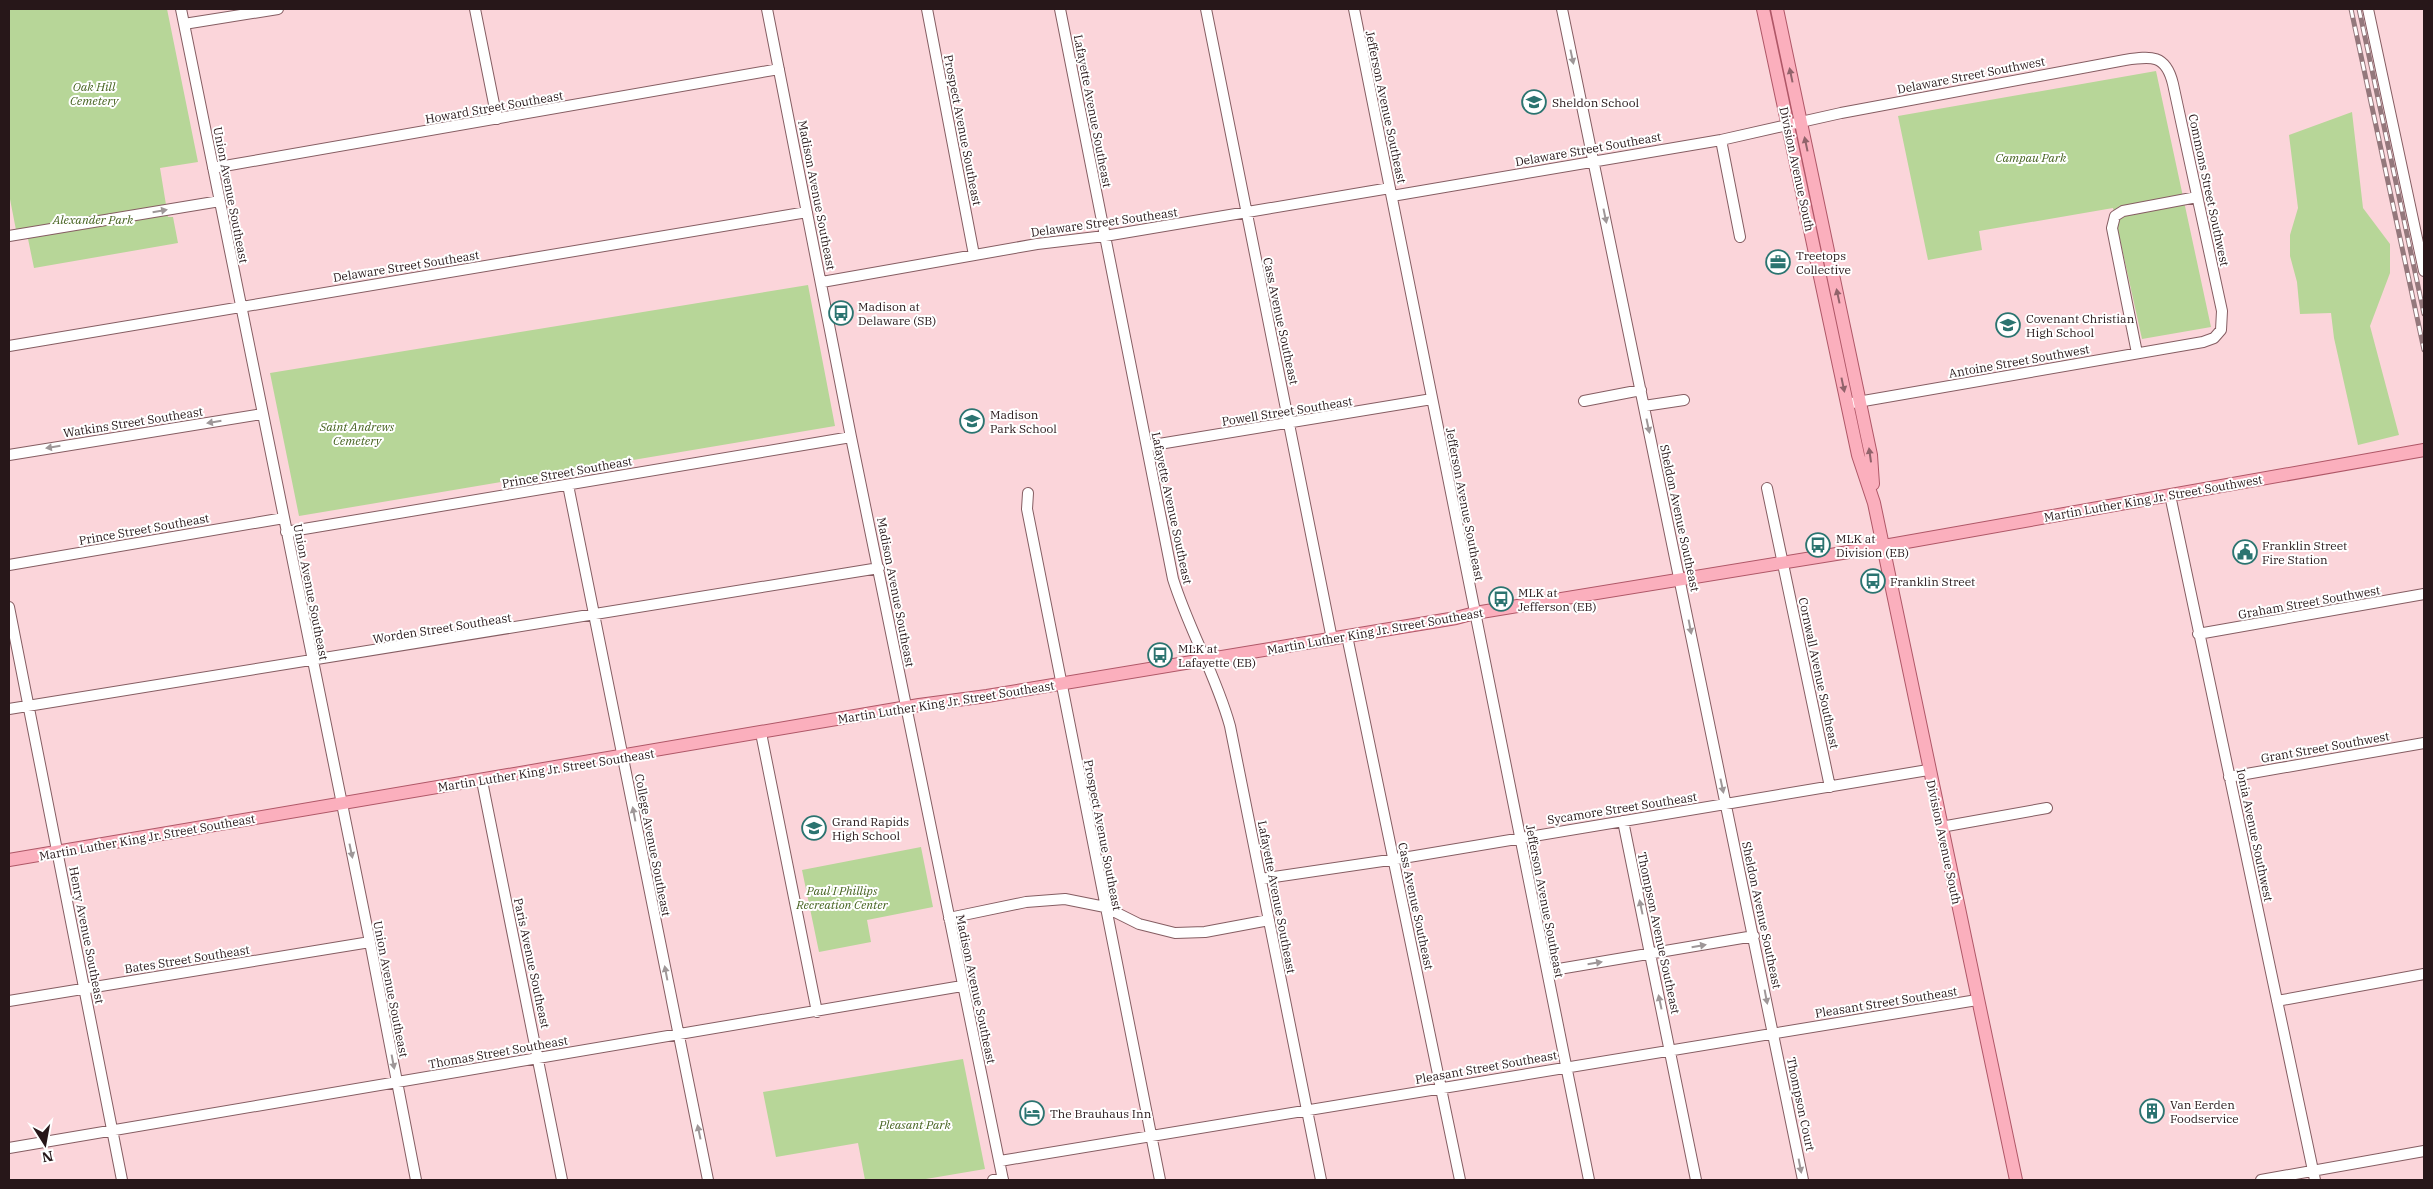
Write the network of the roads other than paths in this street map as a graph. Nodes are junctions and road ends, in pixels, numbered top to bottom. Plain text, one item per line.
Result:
1 (181, 9) edge
2 (278, 9) edge
3 (475, 9) edge
4 (767, 9) edge
5 (927, 9) edge
6 (1060, 9) edge
7 (1206, 9) edge
8 (1354, 9) edge
9 (1562, 9) edge
10 (1763, 9) edge
11 (1777, 9) edge
12 (2368, 9) edge
13 (184, 24) junction
14 (2160, 61) joint
15 (779, 70) junction
16 (497, 119) junction
17 (1801, 122) junction
18 (1788, 126) junction
19 (1721, 140) junction
20 (1593, 160) junction
21 (213, 168) junction
22 (1391, 192) junction
23 (2197, 197) junction
24 (220, 201) junction
25 (1246, 211) junction
26 (807, 212) junction
27 (9, 236) edge
28 (1105, 236) junction
29 (1740, 237) dead end
30 (974, 255) junction
31 (2424, 271) edge
32 (822, 282) junction
33 (240, 307) junction
34 (2221, 330) joint
35 (9, 346) edge
36 (2138, 353) junction
37 (1641, 390) junction
38 (1432, 399) junction
39 (1684, 400) dead end
40 (1584, 401) dead end
41 (1854, 403) junction
42 (1644, 406) junction
43 (262, 414) junction
44 (1289, 424) junction
45 (852, 437) junction
46 (1147, 446) junction
47 (2424, 450) edge
48 (9, 454) edge
49 (568, 485) junction
50 (1767, 488) dead end
51 (1028, 493) dead end
52 (2170, 495) junction
53 (284, 518) junction
54 (286, 532) junction
55 (1883, 546) junction
56 (1784, 563) junction
57 (9, 565) edge
58 (879, 568) junction
59 (1680, 579) junction
60 (2424, 594) edge
61 (9, 607) edge
62 (1474, 613) junction
63 (596, 615) junction
64 (2198, 634) junction
65 (1347, 636) junction
66 (1332, 639) junction
67 (1203, 660) junction
68 (313, 662) junction
69 (1061, 684) junction
70 (29, 706) junction
71 (906, 707) junction
72 (9, 710) edge
73 (761, 734) junction
74 (2424, 743) edge
75 (623, 757) junction
76 (1928, 770) junction
77 (2229, 776) junction
78 (482, 780) junction
79 (1830, 788) junction
80 (341, 804) junction
81 (1726, 804) junction
82 (2046, 808) dead end
83 (1623, 821) junction
84 (1941, 828) junction
85 (1520, 838) junction
86 (57, 852) junction
87 (9, 860) edge
88 (1393, 860) junction
89 (1261, 879) junction
90 (1105, 907) junction
91 (949, 918) junction
92 (1269, 920) junction
93 (1754, 936) junction
94 (370, 942) junction
95 (1650, 954) junction
96 (1547, 971) junction
97 (2424, 974) edge
98 (962, 986) junction
99 (84, 988) junction
100 (1977, 1000) junction
101 (9, 1001) edge
102 (2278, 1001) junction
103 (817, 1012) junction
104 (678, 1033) junction
105 (1773, 1033) junction
106 (1670, 1050) junction
107 (539, 1058) junction
108 (1565, 1066) junction
109 (396, 1083) junction
110 (1442, 1088) junction
111 (1306, 1110) junction
112 (112, 1130) junction
113 (1151, 1136) junction
114 (9, 1148) edge
115 (2424, 1150) edge
116 (1000, 1161) junction
117 (2314, 1176) edge
118 (122, 1180) edge
119 (416, 1180) edge
120 (562, 1180) edge
121 (708, 1180) edge
122 (1000, 1180) edge
123 (1160, 1180) edge
124 (1321, 1180) edge
125 (1460, 1180) edge
126 (1589, 1180) edge
127 (1696, 1180) edge
128 (1803, 1180) edge
129 (2016, 1180) edge
130 (2261, 1180) edge

1 - 13 street, Union Avenue Southeast
2 - 13 street
3 - 16 street
4 - 15 street, Madison Avenue Southeast
5 - 30 street, Prospect Avenue Southeast
6 - 28 street, Lafayette Avenue Southeast
7 - 25 street, Cass Avenue Southeast
8 - 22 street, Jefferson Avenue Southeast
9 -> 20 street, Sheldon Avenue Southeast
10 - 18 main road, Division Avenue South
17 -> 11 main road, Division Avenue South
12 - 31 street
13 - 21 street, Union Avenue Southeast
14 - 17 street, Delaware Street Southwest
14 - 23 street, Commons Street Southwest
15 - 16 street, Howard Street Southeast
15 - 26 street, Madison Avenue Southeast
16 - 21 street, Howard Street Southeast
17 - 18 street, Delaware Street Southwest
41 -> 17 main road, Division Avenue South
18 - 19 street, Delaware Street Southeast
18 -> 41 main road, Division Avenue South
19 - 20 street, Delaware Street Southeast
19 - 29 street
20 - 22 street, Delaware Street Southeast
20 -> 37 street, Sheldon Avenue Southeast
21 - 24 street, Union Avenue Southeast
22 - 25 street, Delaware Street Southeast
22 - 38 street, Jefferson Avenue Southeast
23 - 34 street, Commons Street Southwest
23 - 36 street
27 -> 24 street
24 - 33 street, Union Avenue Southeast
25 - 28 street, Delaware Street Southeast
25 - 44 street, Cass Avenue Southeast
26 - 32 street, Madison Avenue Southeast
26 - 33 street, Delaware Street Southeast
28 - 30 street, Delaware Street Southeast
28 - 46 street, Lafayette Avenue Southeast
30 - 32 street, Delaware Street Southeast
32 - 45 street, Madison Avenue Southeast
33 - 35 street, Delaware Street Southeast
33 - 43 street, Union Avenue Southeast
34 - 36 street, Antoine Street Southwest
36 - 41 street, Antoine Street Southwest
37 - 40 street
37 - 42 street, Sheldon Avenue Southeast
38 - 44 street, Powell Street Southeast
38 - 62 street, Jefferson Avenue Southeast
39 - 42 street
41 - 55 main road, Division Avenue South
42 -> 59 street, Sheldon Avenue Southeast
43 -> 48 street, Watkins Street Southeast
43 - 53 street, Union Avenue Southeast
44 - 46 street, Powell Street Southeast
44 - 66 street, Cass Avenue Southeast
45 - 49 street, Prince Street Southeast
45 - 58 street, Madison Avenue Southeast
46 - 67 street, Lafayette Avenue Southeast
47 - 52 main road, Martin Luther King Jr. Street Southwest
49 - 54 street, Prince Street Southeast
49 - 63 street, College Avenue Southeast
50 - 56 street, Cornwall Avenue Southeast
51 - 69 street, Prospect Avenue Southeast
52 - 55 main road, Martin Luther King Jr. Street Southwest
52 - 64 street, Ionia Avenue Southwest
53 - 54 street, Union Avenue Southeast
53 - 57 street, Prince Street Southeast
54 - 68 street, Union Avenue Southeast
55 - 56 main road, Martin Luther King Jr. Street Southeast
55 - 76 main road, Division Avenue South
56 - 59 main road, Martin Luther King Jr. Street Southeast
56 - 79 street, Cornwall Avenue Southeast
58 - 63 street, Worden Street Southeast
58 - 71 street, Madison Avenue Southeast
59 - 62 main road, Martin Luther King Jr. Street Southeast
59 -> 81 street, Sheldon Avenue Southeast
60 - 64 street, Graham Street Southwest
61 - 70 street, Henry Avenue Southeast
62 - 65 main road, Martin Luther King Jr. Street Southeast
62 - 85 street, Jefferson Avenue Southeast
63 - 68 street, Worden Street Southeast
63 - 75 street, College Avenue Southeast
64 - 77 street, Ionia Avenue Southwest
65 - 66 main road, Martin Luther King Jr. Street Southeast
65 - 88 street, Cass Avenue Southeast
66 - 67 main road, Martin Luther King Jr. Street Southeast
67 - 69 main road, Martin Luther King Jr. Street Southeast
67 - 89 street, Lafayette Avenue Southeast
68 - 70 street, Worden Street Southeast
68 - 80 street, Union Avenue Southeast
69 - 71 main road, Martin Luther King Jr. Street Southeast
69 - 90 street, Prospect Avenue Southeast
70 - 72 street, Worden Street Southeast
70 - 86 street, Henry Avenue Southeast
71 - 73 main road, Martin Luther King Jr. Street Southeast
71 - 91 street, Madison Avenue Southeast
73 - 75 main road, Martin Luther King Jr. Street Southeast
73 - 103 street
74 - 77 street, Grant Street Southwest
75 - 78 main road, Martin Luther King Jr. Street Southeast
104 -> 75 street, College Avenue Southeast
76 - 79 street, Sycamore Street Southeast
76 - 84 main road, Division Avenue South
77 - 102 street, Ionia Avenue Southwest
78 - 80 main road, Martin Luther King Jr. Street Southeast
78 - 107 street, Paris Avenue Southeast
79 - 81 street, Sycamore Street Southeast
80 - 86 main road, Martin Luther King Jr. Street Southeast
80 -> 94 street, Union Avenue Southeast
81 - 83 street, Sycamore Street Southeast
81 - 93 street, Sheldon Avenue Southeast
82 - 84 street
83 - 85 street, Sycamore Street Southeast
95 -> 83 street, Thompson Avenue Southeast
84 - 100 main road, Division Avenue South
85 - 88 street, Sycamore Street Southeast
85 - 96 street, Jefferson Avenue Southeast
86 - 87 main road, Martin Luther King Jr. Street Southeast
86 - 99 street, Henry Avenue Southeast
88 - 89 street, Sycamore Street Southeast
88 - 110 street, Cass Avenue Southeast
89 - 92 street, Lafayette Avenue Southeast
90 - 91 street
90 - 92 street
90 - 113 street, Prospect Avenue Southeast
91 - 98 street, Madison Avenue Southeast
92 - 111 street, Lafayette Avenue Southeast
95 -> 93 street
93 -> 105 street, Sheldon Avenue Southeast
94 - 99 street, Bates Street Southeast
94 -> 109 street, Union Avenue Southeast
96 -> 95 street
106 -> 95 street, Thompson Avenue Southeast
96 - 108 street, Jefferson Avenue Southeast
97 - 102 street
98 - 103 street, Thomas Street Southeast
98 - 116 street, Madison Avenue Southeast
99 - 101 street, Bates Street Southeast
99 - 112 street, Henry Avenue Southeast
100 - 105 street, Pleasant Street Southeast
100 - 129 main road, Division Avenue South
102 - 117 street, Ionia Avenue Southwest
103 - 104 street, Thomas Street Southeast
104 - 107 street, Thomas Street Southeast
121 -> 104 street, College Avenue Southeast
105 - 106 street, Pleasant Street Southeast
105 -> 128 street, Thompson Court
106 - 108 street, Pleasant Street Southeast
106 - 127 street, Thompson Avenue Southeast
107 - 109 street, Thomas Street Southeast
107 - 120 street, Paris Avenue Southeast
108 - 110 street, Pleasant Street Southeast
108 - 126 street, Jefferson Avenue Southeast
109 - 112 street, Thomas Street Southeast
109 - 119 street, Union Avenue Southeast
110 - 111 street, Pleasant Street Southeast
110 - 125 street, Cass Avenue Southeast
111 - 113 street, Pleasant Street Southeast
111 - 124 street, Lafayette Avenue Southeast
112 - 114 street, Thomas Street Southeast
112 - 118 street, Henry Avenue Southeast
113 - 116 street, Pleasant Street Southeast
113 - 123 street, Prospect Avenue Southeast
115 - 117 street
116 - 122 street, Madison Avenue Southeast
117 - 130 street

